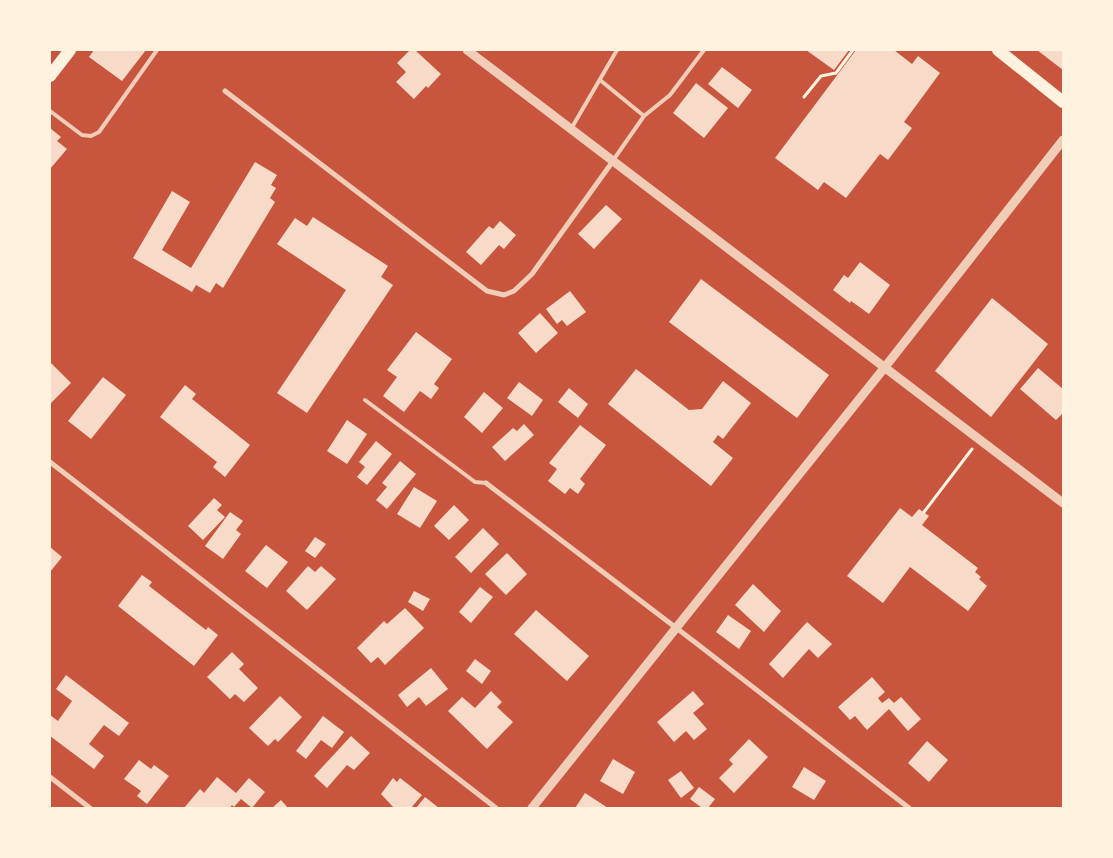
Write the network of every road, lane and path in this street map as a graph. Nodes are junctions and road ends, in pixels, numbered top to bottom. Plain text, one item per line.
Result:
1 (70, 50) edge
2 (158, 50) edge
3 (467, 50) edge
4 (617, 50) edge
5 (704, 50) edge
6 (853, 50) edge
7 (998, 50) edge
8 (50, 76) edge
9 (600, 80) junction
10 (224, 91) dead end
11 (804, 97) dead end
12 (1063, 102) edge
13 (50, 111) edge
14 (644, 116) junction
15 (571, 129) junction
16 (1063, 140) edge
17 (613, 161) junction
18 (885, 367) junction
19 (365, 400) dead end
20 (964, 460) dead end
21 (50, 462) edge
22 (486, 483) joint
23 (1063, 503) edge
24 (924, 512) dead end
25 (677, 628) junction
26 (50, 777) edge
27 (90, 808) edge
28 (496, 808) edge
29 (532, 808) edge
30 (909, 808) edge

1 - 8 main road
2 - 13 lane
3 - 15 street
4 - 9 lane
5 - 14 lane
6 - 11 path
7 - 12 main road
9 - 14 lane
9 - 15 lane
10 - 17 street
14 - 17 lane
15 - 17 street
16 - 18 street
17 - 18 street
18 - 23 street
18 - 25 street
19 - 22 lane
20 - 24 path
21 - 28 street
22 - 25 street
25 - 29 street
25 - 30 street
26 - 27 street

